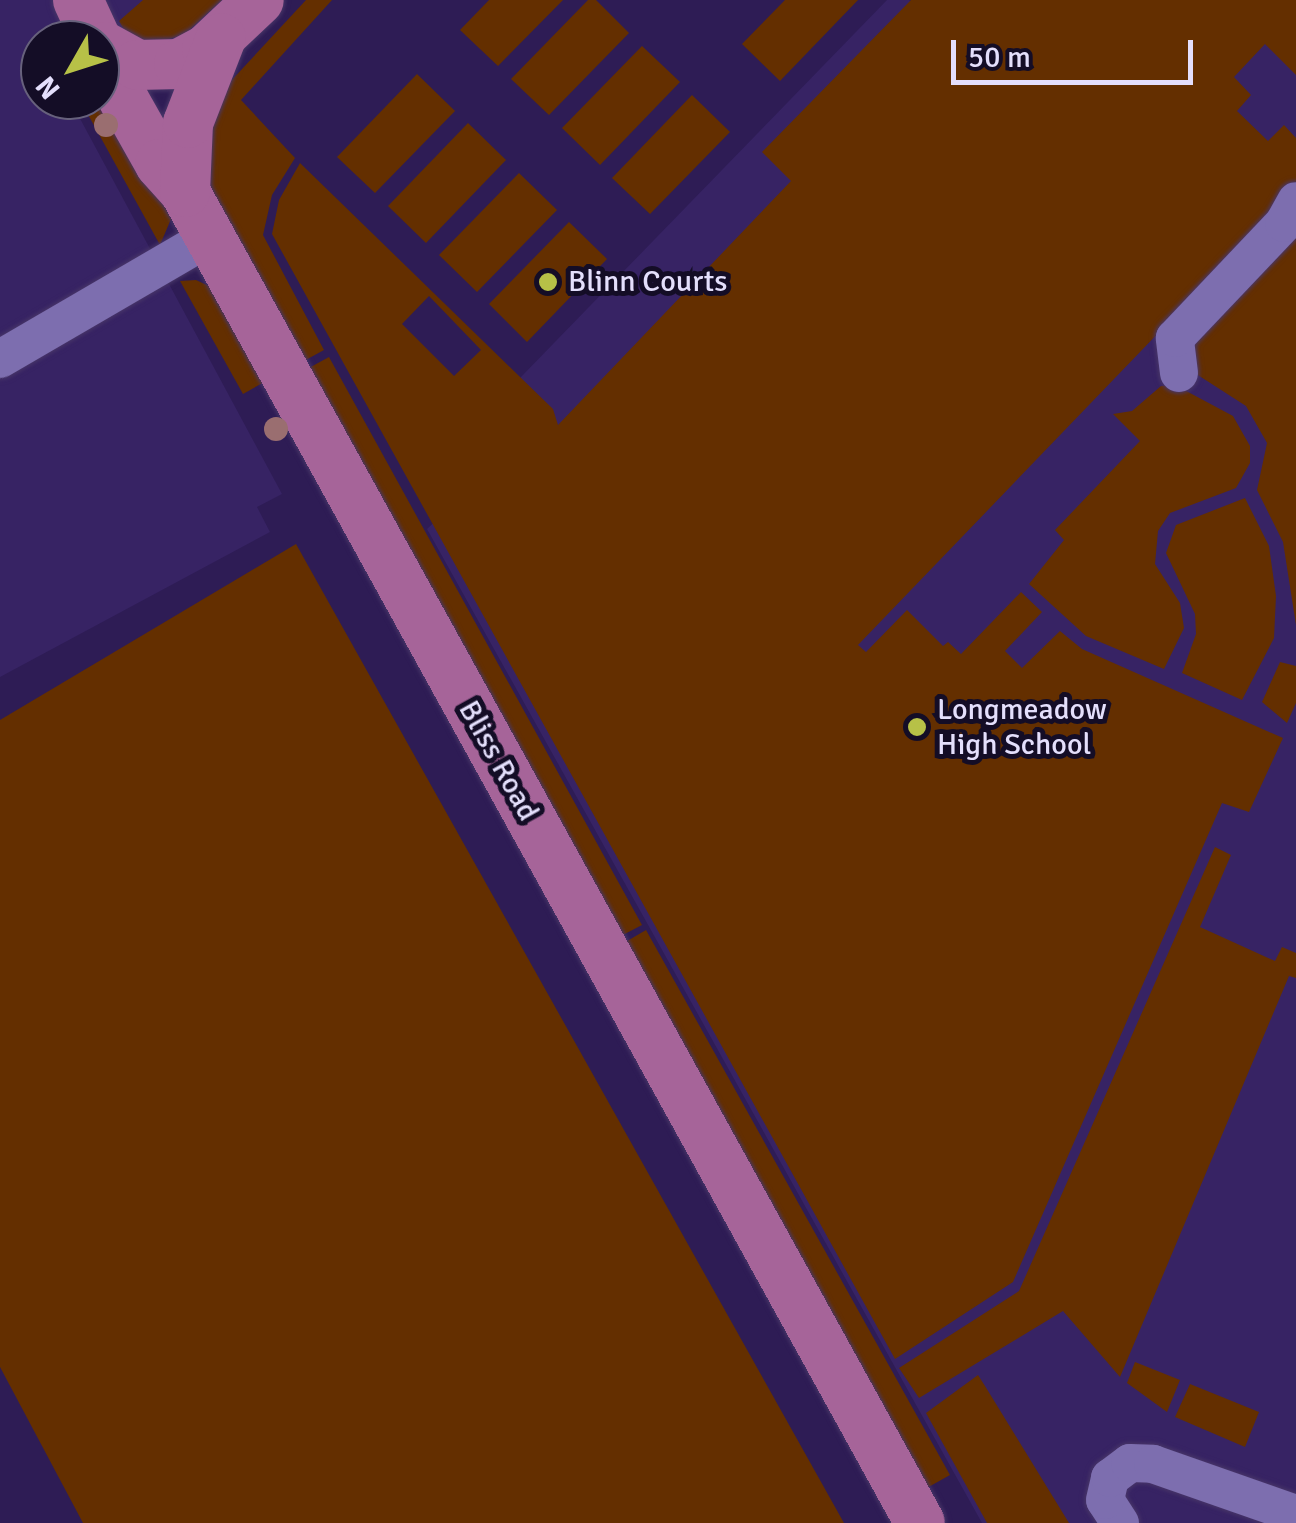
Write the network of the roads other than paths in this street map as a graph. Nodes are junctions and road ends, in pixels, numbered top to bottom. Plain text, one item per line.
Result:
1 (259, 0) edge
2 (92, 15) edge
3 (221, 38) junction
4 (185, 192) junction
5 (1296, 201) edge
6 (210, 237) junction
7 (0, 359) edge
8 (1179, 374) dead end
9 (1296, 1514) edge
10 (920, 1523) edge
11 (1120, 1523) edge

1 - 3 main road
2 - 3 main road
2 - 4 main road, Bliss Road
3 - 4 main road
4 - 6 main road, Bliss Road
5 - 8 lane
6 - 7 lane
6 - 10 main road, Bliss Road
9 - 11 lane

